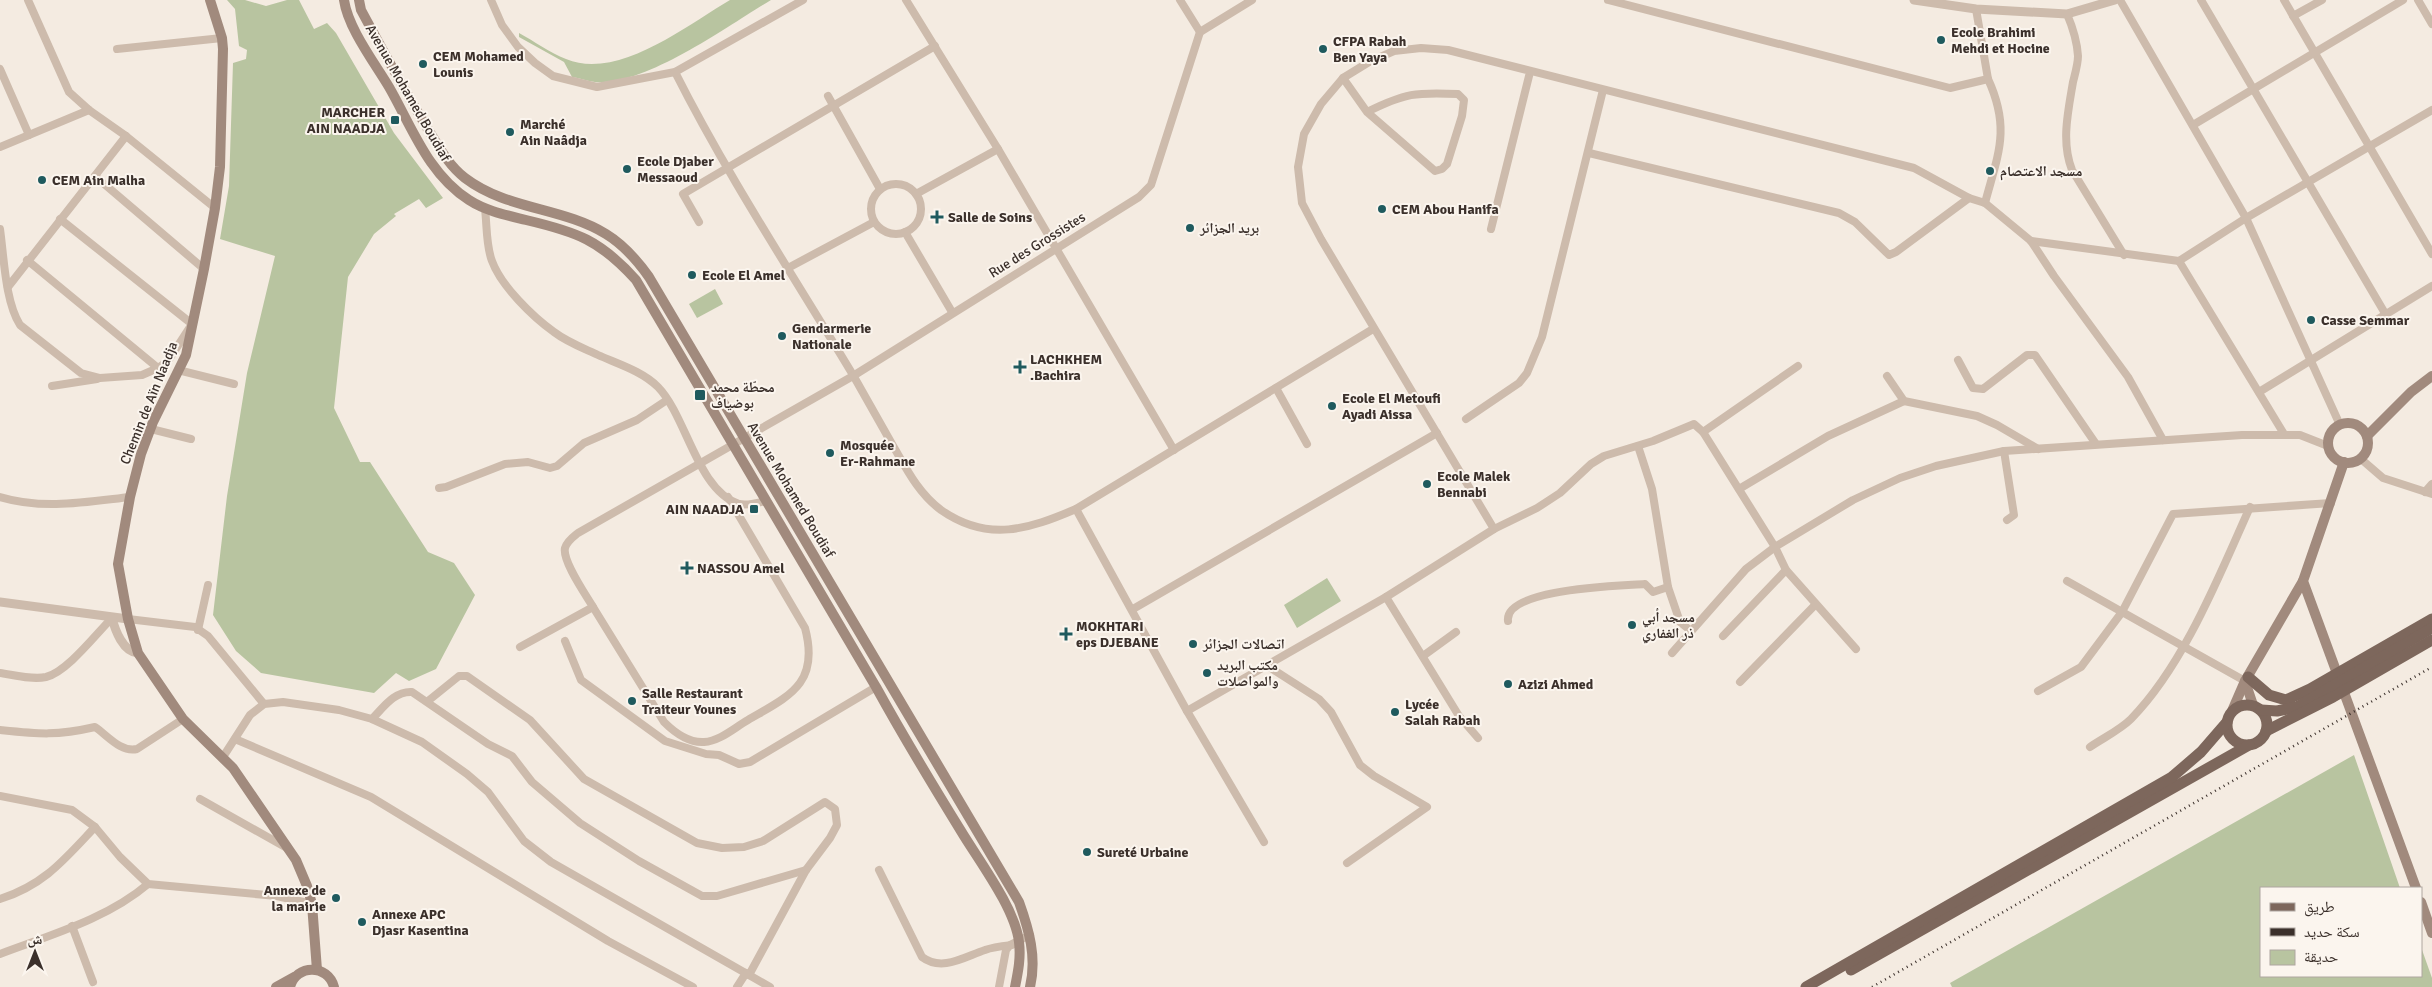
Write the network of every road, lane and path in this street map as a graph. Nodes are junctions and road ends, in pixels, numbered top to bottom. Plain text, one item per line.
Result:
1 (28, 0) edge
2 (210, 0) edge
3 (344, 0) edge
4 (359, 0) edge
5 (491, 0) edge
6 (803, 0) edge
7 (906, 0) edge
8 (1180, 0) edge
9 (1252, 0) edge
10 (1608, 0) edge
11 (1914, 0) edge
12 (2115, 0) edge
13 (2120, 0) edge
14 (2201, 0) edge
15 (2284, 0) edge
16 (2322, 0) edge
17 (2403, 0) edge
18 (2418, 0) edge
19 (1976, 9) junction
20 (2067, 14) junction
21 (2293, 16) junction
22 (2432, 24) edge
23 (1200, 32) junction
24 (222, 38) junction
25 (935, 46) junction
26 (117, 49) dead end
27 (2314, 52) junction
28 (0, 70) edge
29 (675, 72) junction
30 (1530, 72) junction
31 (1342, 78) junction
32 (1988, 79) junction
33 (2254, 88) junction
34 (1603, 90) junction
35 (828, 96) dead end
36 (833, 108) junction
37 (89, 110) junction
38 (2432, 110) edge
39 (1367, 112) junction
40 (2193, 125) junction
41 (29, 135) junction
42 (126, 136) junction
43 (2370, 145) junction
44 (0, 147) edge
45 (998, 149) junction
46 (1589, 153) junction
47 (728, 169) junction
48 (96, 177) junction
49 (2307, 182) junction
50 (880, 189) junction
51 (916, 194) junction
52 (1969, 198) junction
53 (1985, 203) junction
54 (216, 208) junction
55 (485, 209) junction
56 (2246, 218) junction
57 (60, 219) junction
58 (699, 222) dead end
59 (874, 222) junction
60 (0, 229) edge
61 (1491, 229) dead end
62 (905, 232) junction
63 (2031, 241) junction
64 (1057, 249) junction
65 (2432, 254) edge
66 (2124, 255) junction
67 (28, 260) junction
68 (2179, 261) junction
69 (788, 268) junction
70 (204, 269) junction
71 (2432, 286) edge
72 (8, 287) junction
73 (952, 312) junction
74 (2386, 314) junction
75 (192, 324) junction
76 (1373, 330) junction
77 (1958, 360) dead end
78 (2310, 360) junction
79 (1798, 366) dead end
80 (158, 368) junction
81 (178, 370) junction
82 (853, 376) junction
83 (1887, 376) dead end
84 (2432, 376) edge
85 (100, 378) junction
86 (234, 384) dead end
87 (52, 386) dead end
88 (1276, 388) junction
89 (2259, 392) junction
90 (667, 400) junction
91 (1904, 401) junction
92 (1466, 419) dead end
93 (2340, 425) junction
94 (151, 429) junction
95 (1703, 432) junction
96 (1437, 433) junction
97 (2284, 434) junction
98 (2367, 436) junction
99 (191, 438) dead end
100 (745, 439) junction
101 (2164, 440) junction
102 (1308, 444) dead end
103 (2096, 444) junction
104 (733, 446) junction
105 (1638, 446) junction
106 (2328, 446) junction
107 (2038, 449) junction
108 (1174, 450) junction
109 (2004, 451) junction
110 (2361, 458) junction
111 (2344, 462) junction
112 (701, 464) junction
113 (2432, 484) edge
114 (439, 488) dead end
115 (1739, 489) junction
116 (2429, 493) edge
117 (0, 497) edge
118 (130, 497) junction
119 (728, 497) junction
120 (766, 501) junction
121 (2331, 503) junction
122 (2250, 507) junction
123 (1076, 509) junction
124 (2007, 520) dead end
125 (1494, 529) junction
126 (1775, 547) junction
127 (1786, 570) junction
128 (2067, 581) dead end
129 (2303, 581) junction
130 (208, 585) dead end
131 (1668, 587) junction
132 (1386, 597) junction
133 (0, 602) edge
134 (1815, 605) junction
135 (594, 607) junction
136 (1133, 609) junction
137 (2122, 612) junction
138 (112, 618) junction
139 (128, 619) junction
140 (2432, 619) edge
141 (1508, 621) dead end
142 (2432, 628) edge
143 (198, 630) junction
144 (1691, 631) junction
145 (1456, 632) dead end
146 (1723, 636) dead end
147 (2432, 640) edge
148 (565, 641) dead end
149 (520, 648) dead end
150 (2182, 648) junction
151 (1856, 649) dead end
152 (138, 653) junction
153 (1672, 653) dead end
154 (1423, 656) junction
155 (1266, 666) junction
156 (0, 673) edge
157 (2246, 679) junction
158 (1740, 682) dead end
159 (876, 687) junction
160 (2038, 691) dead end
161 (428, 701) junction
162 (264, 704) junction
163 (2257, 708) junction
164 (1187, 711) junction
165 (2232, 711) junction
166 (183, 719) junction
167 (372, 719) junction
168 (2227, 722) junction
169 (0, 730) edge
170 (2266, 732) junction
171 (1478, 738) dead end
172 (235, 739) junction
173 (2249, 745) junction
174 (2090, 747) dead end
175 (223, 757) junction
176 (0, 796) edge
177 (200, 799) dead end
178 (95, 828) junction
179 (1264, 842) dead end
180 (288, 849) junction
181 (1347, 863) dead end
182 (2029, 865) junction
183 (806, 870) junction
184 (879, 870) dead end
185 (148, 884) junction
186 (2416, 887) edge
187 (0, 899) edge
188 (312, 904) junction
189 (2422, 905) edge
190 (72, 926) junction
191 (2432, 933) edge
192 (1030, 935) junction
193 (1015, 943) junction
194 (0, 954) edge
195 (317, 970) junction
196 (747, 974) junction
197 (295, 977) junction
198 (93, 982) dead end
199 (276, 987) edge
200 (290, 987) edge
201 (334, 987) edge
202 (693, 987) edge
203 (737, 987) edge
204 (770, 987) edge
205 (999, 987) edge
206 (1015, 987) edge
207 (1030, 987) edge
208 (1806, 987) edge
209 (1821, 987) edge

1 - 37 street
2 - 24 main road, Chemin de Aïn Naadja
3 - 55 main road, Avenue Mohamed Boudiaf
4 - 100 main road, Avenue Mohamed Boudiaf
5 - 29 street
6 - 29 street
7 - 25 street
8 - 23 street
9 - 23 street
10 - 32 street
11 - 19 street
12 - 20 street
13 - 40 street
14 - 33 street
15 - 21 street
16 - 21 street
17 - 27 street
18 - 22 street
19 - 20 street
19 - 32 street
20 - 66 street
21 - 27 street
23 - 64 street, Rue des Grossistes
24 - 26 street
24 - 54 main road, Chemin de Aïn Naadja
25 - 36 street
25 - 45 street
27 - 33 street
27 - 43 street
28 - 41 street
29 - 47 street
30 - 31 street
30 - 34 street
30 - 61 street
31 - 39 street
31 - 76 street
32 - 53 street
33 - 40 street
33 - 49 street
34 - 46 street
34 - 52 street
35 - 36 street
36 - 47 street
36 - 50 street
37 - 41 street
37 - 42 street
38 - 43 street
39 - 39 street
40 - 56 street
41 - 44 street
42 - 48 street
42 - 54 street
43 - 49 street
43 - 65 street
45 - 51 street
45 - 64 street
46 - 52 street
46 - 92 street
47 - 58 street
47 - 69 street
48 - 57 street
48 - 70 street
49 - 56 street
49 - 74 street
50 - 51 street
50 - 59 street
51 - 62 street
52 - 53 street
53 - 63 street
54 - 70 main road, Chemin de Aïn Naadja
55 - 90 street
55 - 104 main road, Avenue Mohamed Boudiaf
56 - 68 street
56 - 78 street
57 - 67 street
57 - 75 street
59 - 62 street
59 - 69 street
60 - 72 street
62 - 73 street
63 - 66 street
63 - 101 street
64 - 73 street, Rue des Grossistes
64 - 108 street
66 - 68 street
67 - 72 street
67 - 80 street
68 - 89 street
69 - 82 street
70 - 75 main road, Chemin de Aïn Naadja
71 - 74 street
72 - 85 street
73 - 82 street, Rue des Grossistes
74 - 78 street
75 - 80 street
75 - 81 main road, Chemin de Aïn Naadja
76 - 88 street
76 - 96 street
77 - 103 street
78 - 89 street
78 - 93 street
79 - 95 street
80 - 85 street
81 - 86 street
81 - 94 main road, Chemin de Aïn Naadja
82 - 100 street, Rue des Grossistes
82 - 123 street
83 - 91 street
84 - 98 main road
85 - 87 street
88 - 102 street
88 - 108 street
89 - 97 street
90 - 112 street
90 - 114 street
91 - 107 street
91 - 115 street
93 - 98 main road
93 - 106 main road
94 - 99 street
94 - 118 main road, Chemin de Aïn Naadja
95 - 105 street
95 - 115 street
96 - 125 street
96 - 136 street
97 - 101 street
97 - 106 street
98 - 110 main road
100 - 104 street, Rue des Grossistes
100 - 192 main road, Avenue Mohamed Boudiaf
101 - 103 street
103 - 107 street
104 - 112 street, Rue des Grossistes
104 - 120 main road, Avenue Mohamed Boudiaf
105 - 125 street
105 - 131 street
106 - 111 main road
107 - 109 street
108 - 123 street
109 - 124 street
109 - 126 street
110 - 111 main road
110 - 116 street
111 - 121 main road
112 - 119 street
112 - 135 street, Rue des Grossistes
113 - 116 street
115 - 126 street
117 - 118 street
118 - 139 main road, Chemin de Aïn Naadja
119 - 120 street, Avenue Mohamed Boudiaf
119 - 135 street
120 - 159 main road, Avenue Mohamed Boudiaf
121 - 122 street
121 - 129 main road
122 - 137 street
122 - 150 street
123 - 136 street
125 - 132 street
126 - 127 street
126 - 144 street
127 - 134 street
127 - 146 street
128 - 137 street
129 - 157 main road
129 - 186 main road
130 - 143 street
131 - 141 street
131 - 144 street
132 - 154 street
132 - 155 street
133 - 138 street
134 - 151 street
134 - 158 street
135 - 149 street
136 - 164 street
137 - 150 street
137 - 160 street
138 - 139 street
138 - 152 street
138 - 156 street
139 - 143 street
139 - 152 main road, Chemin de Aïn Naadja
140 - 157 main road
142 - 163 main road
143 - 162 street
144 - 153 street
145 - 154 street
147 - 170 main road
148 - 159 street
150 - 157 street
150 - 174 street
152 - 166 main road, Chemin de Aïn Naadja
154 - 171 street
155 - 164 street
155 - 181 street
157 - 163 main road
157 - 165 main road
159 - 193 main road, Avenue Mohamed Boudiaf
161 - 167 street
161 - 183 street
161 - 183 street
162 - 167 street
162 - 172 street
163 - 165 main road
163 - 170 main road
164 - 179 street
165 - 168 main road
166 - 169 street
166 - 175 main road, Chemin de Aïn Naadja
167 - 196 street
168 - 173 main road
168 - 182 main road
170 - 173 main road
172 - 175 street
172 - 202 street
173 - 182 main road
175 - 180 main road, Chemin de Aïn Naadja
176 - 178 street
177 - 180 street
178 - 185 street
178 - 187 street
180 - 188 main road, Chemin de Aïn Naadja
182 - 208 main road
182 - 209 main road
183 - 196 street
184 - 193 street
185 - 188 street
185 - 190 street
188 - 195 main road, Chemin de Aïn Naadja
189 - 191 main road
190 - 194 street
190 - 198 street
192 - 193 street
192 - 207 main road, Avenue Mohamed Boudiaf
193 - 205 street
193 - 206 main road, Avenue Mohamed Boudiaf
195 - 197 main road
195 - 201 main road
196 - 203 street
196 - 204 street
197 - 199 main road
197 - 200 main road

